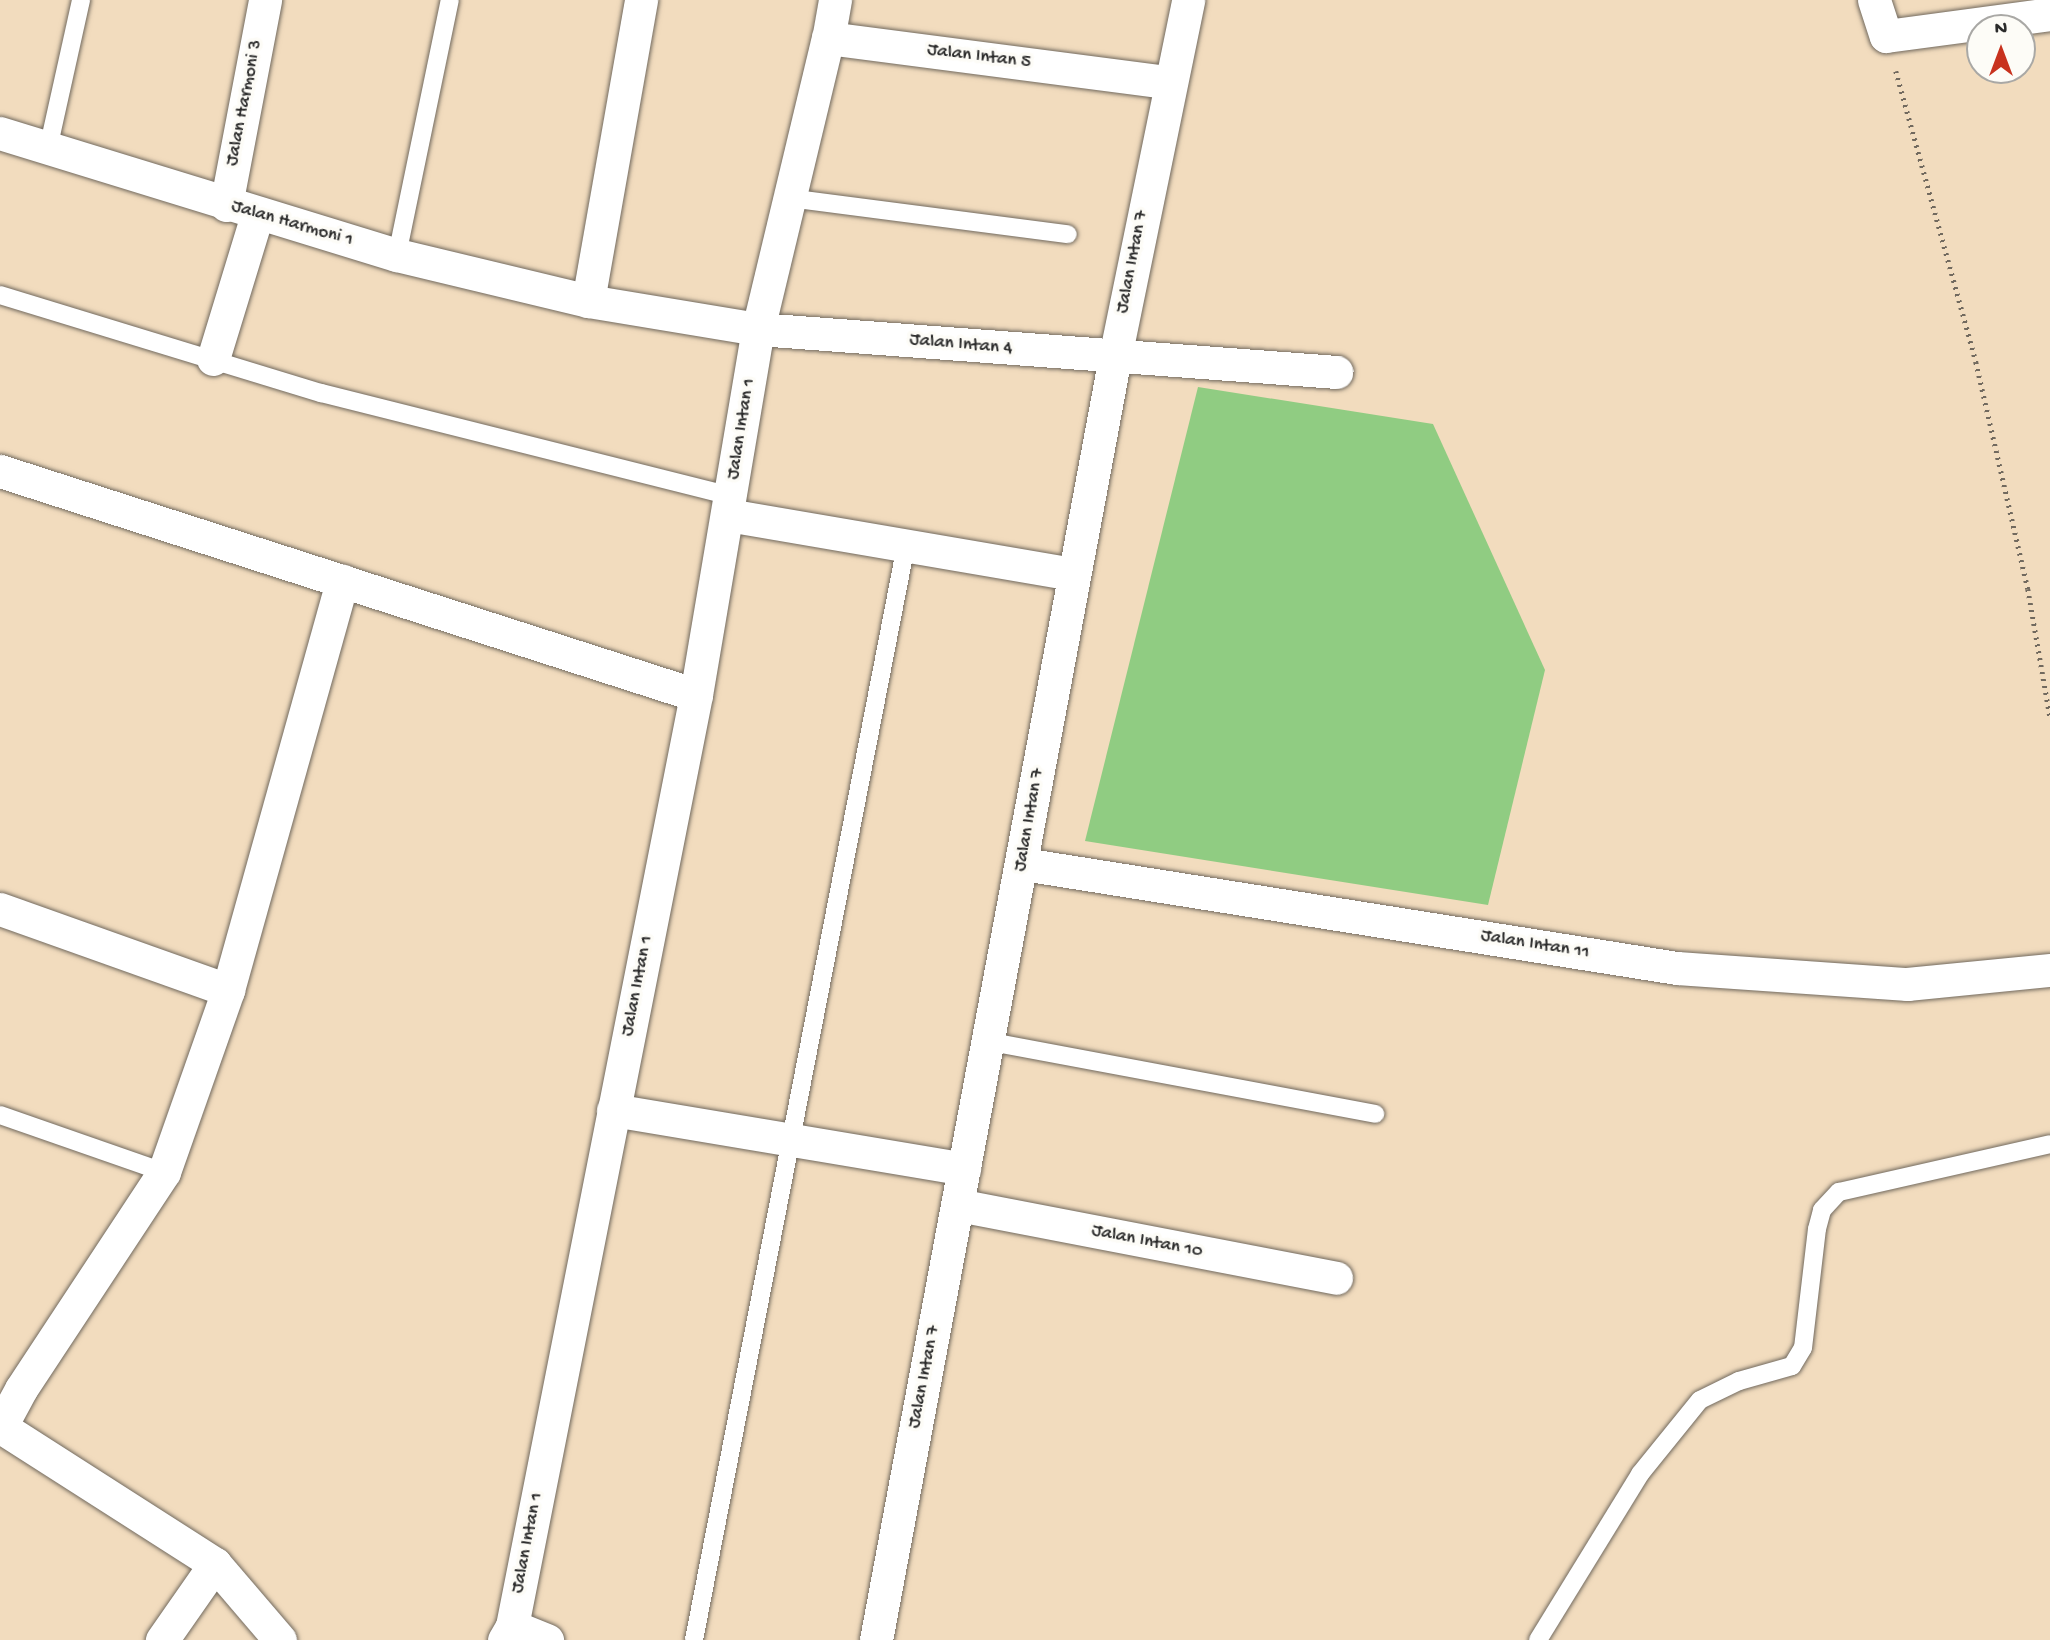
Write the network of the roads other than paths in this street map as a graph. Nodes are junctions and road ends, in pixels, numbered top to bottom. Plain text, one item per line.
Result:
1 (81, 0) edge
2 (265, 0) edge
3 (450, 0) edge
4 (641, 0) edge
5 (835, 0) edge
6 (1188, 0) edge
7 (1874, 0) edge
8 (2050, 14) edge
9 (828, 38) junction
10 (1168, 82) junction
11 (0, 133) edge
12 (48, 149) junction
13 (789, 198) junction
14 (226, 205) junction
15 (257, 215) junction
16 (1068, 233) dead end
17 (397, 255) junction
18 (0, 295) edge
19 (588, 301) junction
20 (758, 329) junction
21 (1115, 358) junction
22 (213, 359) junction
23 (1336, 372) dead end
24 (0, 471) edge
25 (729, 505) junction
26 (906, 545) junction
27 (1074, 574) junction
28 (342, 581) junction
29 (696, 695) junction
30 (1023, 864) junction
31 (0, 909) edge
32 (2050, 970) edge
33 (228, 990) junction
34 (986, 1041) junction
35 (613, 1110) junction
36 (1376, 1114) dead end
37 (0, 1115) edge
38 (793, 1142) junction
39 (2050, 1144) edge
40 (964, 1169) junction
41 (164, 1172) junction
42 (958, 1205) junction
43 (1336, 1278) dead end
44 (10, 1384) edge
45 (0, 1427) edge
46 (215, 1564) junction
47 (508, 1633) edge
48 (162, 1640) edge
49 (280, 1640) edge
50 (547, 1640) edge
51 (694, 1640) edge
52 (876, 1640) edge
53 (1538, 1640) edge

1 - 12 lane
2 - 14 street, Jalan Harmoni 3
3 - 17 lane
4 - 19 street
5 - 9 street
6 - 10 street, Jalan Intan 7
7 - 8 street
9 - 10 street, Jalan Intan 5
9 - 13 street, Jalan Intan 1
10 - 21 street, Jalan Intan 7
11 - 12 street, Jalan Harmoni 1
12 - 14 street, Jalan Harmoni 1
13 - 16 lane
13 - 20 street, Jalan Intan 1
14 - 15 street, Jalan Harmoni 1
15 - 17 street, Jalan Harmoni 1
15 - 22 street
17 - 19 street, Jalan Harmoni 1
18 - 22 lane
19 - 20 street, Jalan Intan 4
20 - 21 street, Jalan Intan 4
20 - 25 street, Jalan Intan 1
21 - 23 street, Jalan Intan 4
21 - 27 street, Jalan Intan 7
22 - 25 lane
24 - 28 street
25 - 26 street
25 - 29 street, Jalan Intan 1
26 - 27 street
26 - 38 lane
27 - 30 street, Jalan Intan 7
28 - 29 street
28 - 33 street
29 - 35 street, Jalan Intan 1
30 - 32 street, Jalan Intan 11
30 - 34 street, Jalan Intan 7
31 - 33 street
33 - 41 street
34 - 36 lane
34 - 40 street, Jalan Intan 7
35 - 38 street
35 - 47 street, Jalan Intan 1
37 - 41 lane
38 - 40 street
38 - 51 lane
39 - 53 lane
40 - 42 street, Jalan Intan 7
41 - 44 street
42 - 43 street, Jalan Intan 10
42 - 52 street, Jalan Intan 7
44 - 45 street
45 - 46 street
46 - 48 street
46 - 49 street
47 - 50 street

